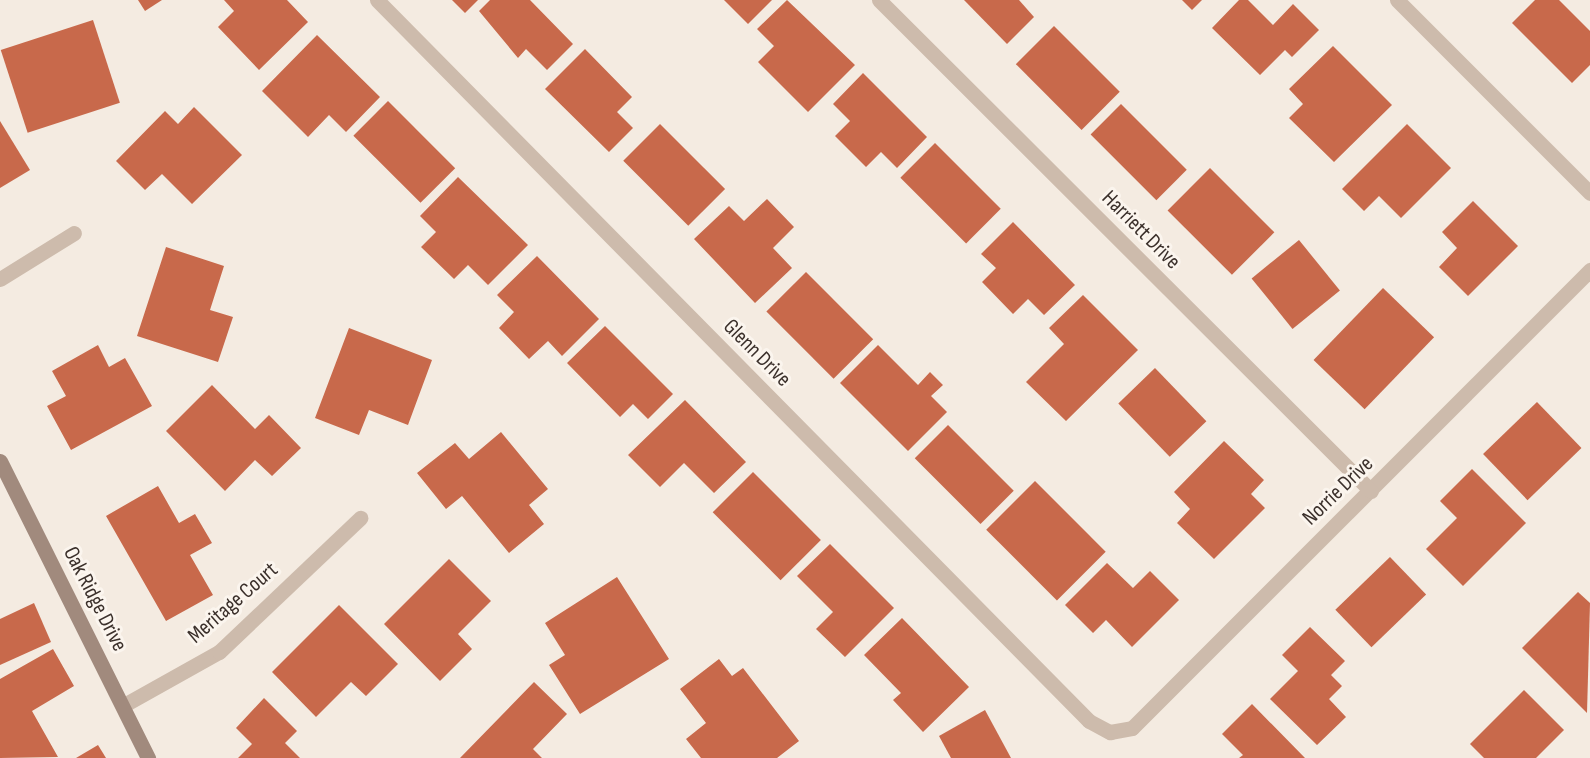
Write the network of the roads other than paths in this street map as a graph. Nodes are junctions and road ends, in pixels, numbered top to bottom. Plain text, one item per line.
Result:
1 (377, 0) edge
2 (879, 0) edge
3 (1397, 0) edge
4 (1590, 193) edge
5 (74, 233) dead end
6 (1590, 270) edge
7 (0, 279) edge
8 (0, 461) edge
9 (1371, 491) junction
10 (360, 518) dead end
11 (124, 705) junction
12 (1110, 732) joint
13 (148, 758) edge

1 - 12 street, Glenn Drive
2 - 9 street, Harriett Drive
3 - 4 street
5 - 7 street
6 - 9 street, Norrie Drive
8 - 11 street, Oak Ridge Drive
9 - 12 street, Norrie Drive
10 - 11 street, Meritage Court
11 - 13 street, Oak Ridge Drive

